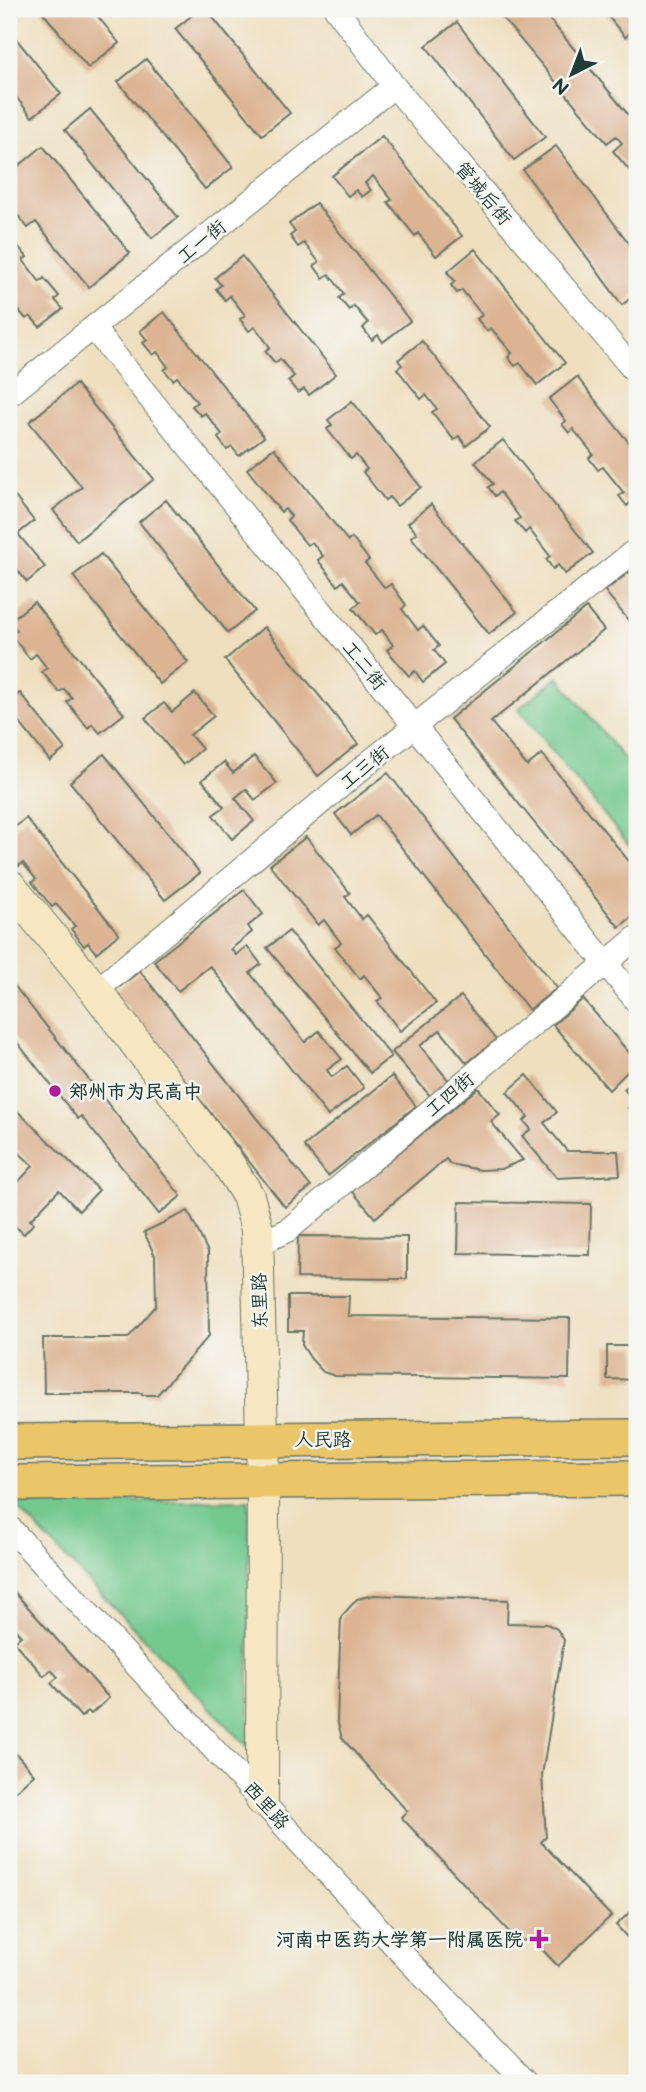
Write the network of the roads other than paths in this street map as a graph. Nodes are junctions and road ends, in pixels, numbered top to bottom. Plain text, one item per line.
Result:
1 (336, 9) edge
2 (394, 86) junction
3 (93, 328) junction
4 (637, 374) edge
5 (9, 396) edge
6 (637, 549) edge
7 (414, 726) junction
8 (9, 885) edge
9 (637, 937) edge
10 (605, 963) junction
11 (96, 990) junction
12 (637, 1002) edge
13 (257, 1245) junction
14 (637, 1437) edge
15 (262, 1440) junction
16 (9, 1442) edge
17 (637, 1478) edge
18 (263, 1481) junction
19 (9, 1483) edge
20 (9, 1527) edge
21 (262, 1800) junction
22 (526, 2083) edge

1 - 2 street, 管城后街
2 - 3 street, 工一街
2 - 4 street, 管城后街
3 - 5 street, 工一街
3 - 7 street, 工二街
6 - 7 street, 工三街
7 - 10 street, 工二街
7 - 11 street, 工三街
8 - 11 street, 东里路
9 - 10 street, 工四街
10 - 12 street, 工二街
10 - 13 street, 工四街
11 - 13 street, 东里路
13 - 15 street, 东里路
14 - 15 main road, 人民路
15 - 16 main road, 人民路
15 - 18 street, 东里路
17 - 18 main road
18 - 19 main road
18 - 21 street, 东里路
20 - 21 street, 西里路
21 - 22 street, 西里路

